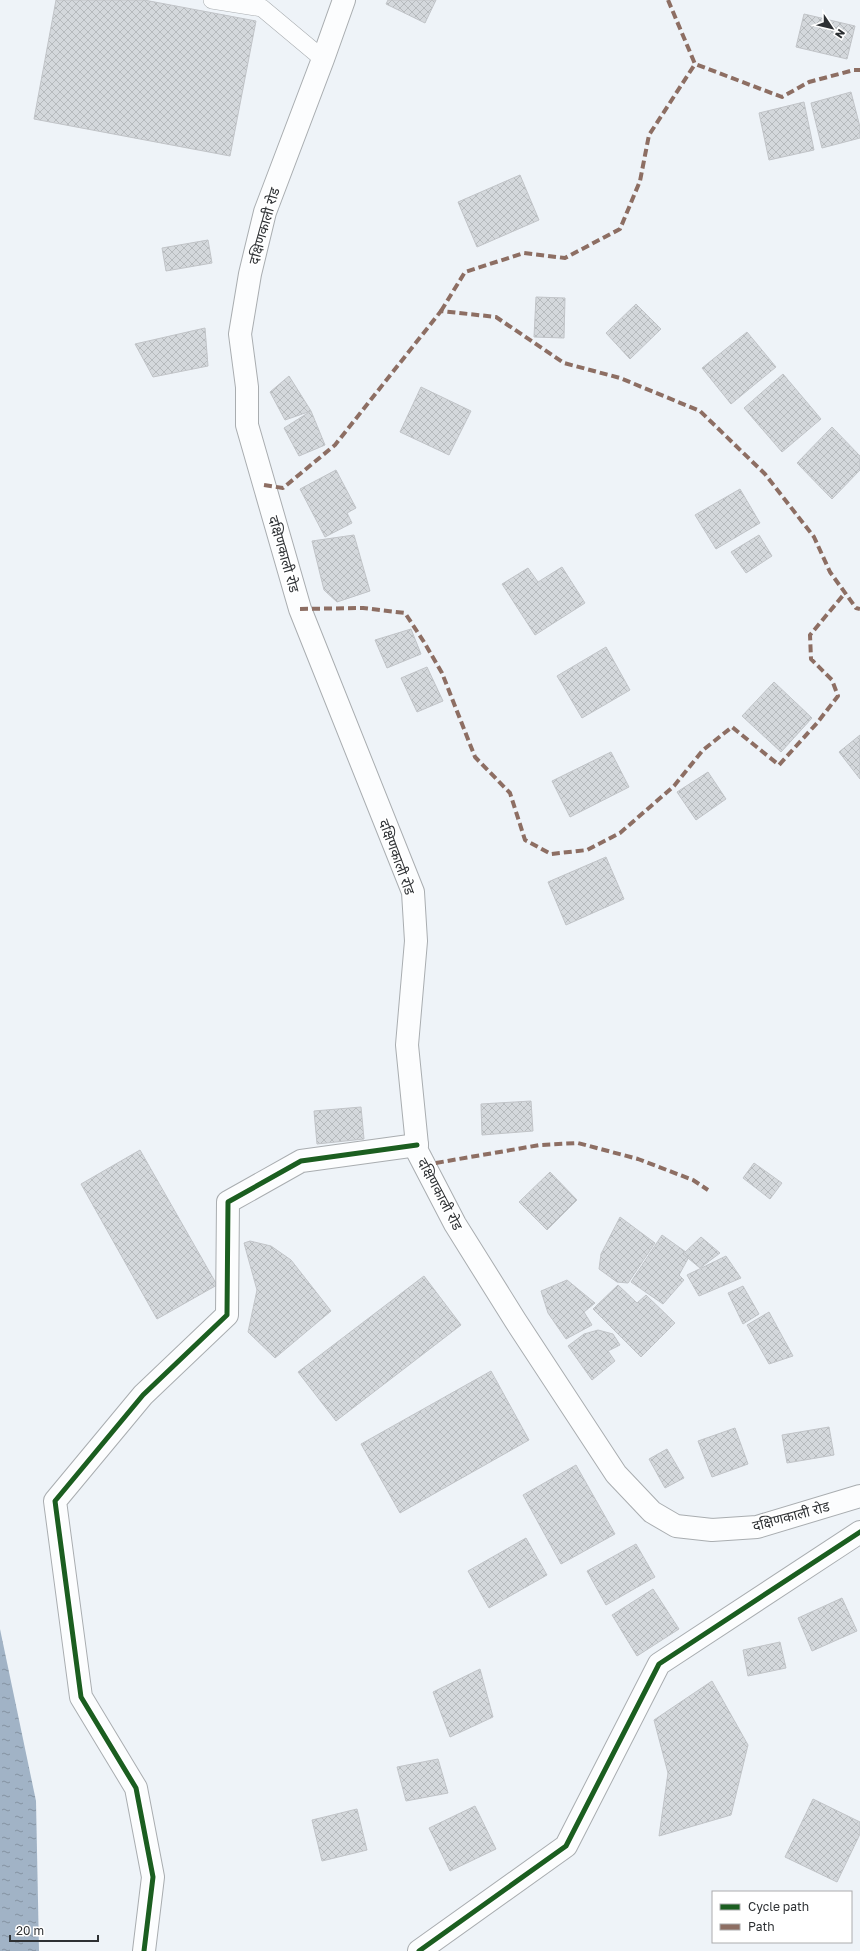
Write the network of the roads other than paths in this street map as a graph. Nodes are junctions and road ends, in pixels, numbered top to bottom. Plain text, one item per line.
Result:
1 (212, 0) edge
2 (344, 0) edge
3 (323, 59) junction
4 (417, 1144) junction
5 (860, 1496) edge
6 (860, 1532) edge
7 (144, 1951) edge
8 (419, 1951) edge

1 - 3 lane
2 - 3 main road, दक्षिणकाली रोड
3 - 4 main road, दक्षिणकाली रोड
4 - 5 main road, दक्षिणकाली रोड
4 - 7 main road
6 - 8 main road

